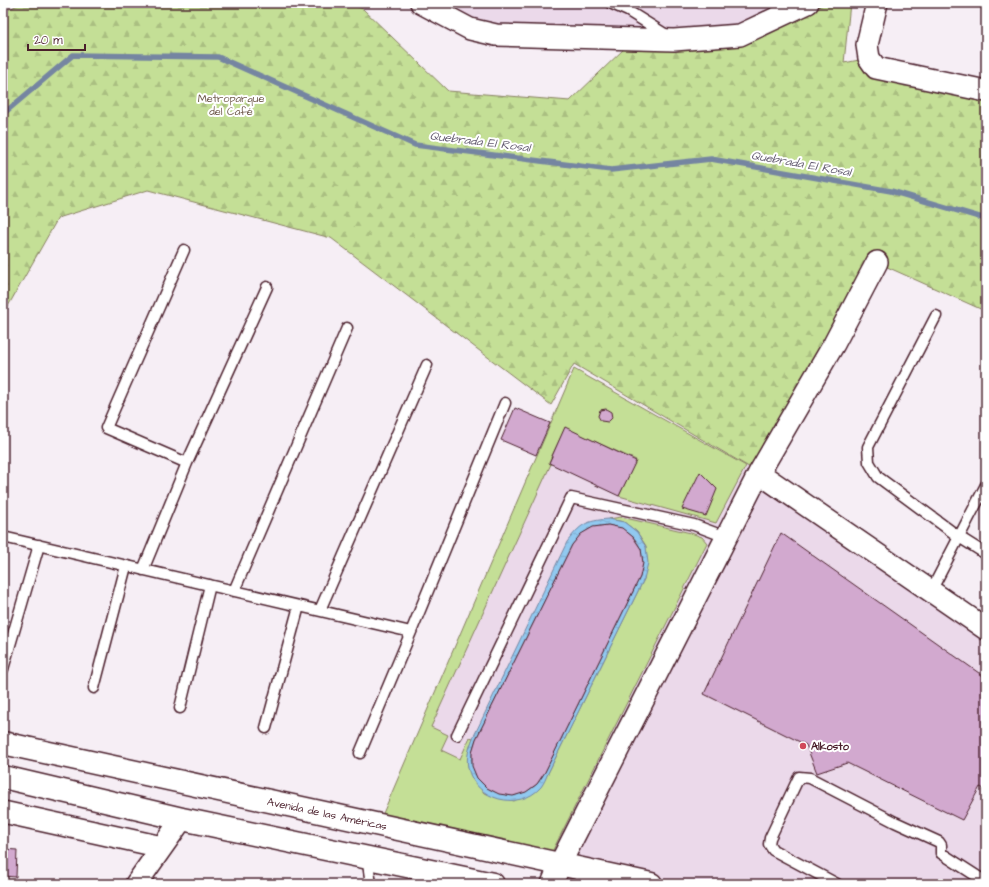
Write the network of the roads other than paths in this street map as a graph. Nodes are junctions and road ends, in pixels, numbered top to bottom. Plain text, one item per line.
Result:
1 (421, 3) edge
2 (610, 3) edge
3 (808, 3) edge
4 (877, 3) edge
5 (674, 40) junction
6 (986, 91) edge
7 (184, 250) dead end
8 (876, 262) dead end
9 (267, 287) dead end
10 (936, 316) dead end
11 (346, 328) dead end
12 (427, 365) dead end
13 (505, 403) dead end
14 (187, 463) junction
15 (760, 473) junction
16 (986, 485) edge
17 (3, 537) edge
18 (726, 537) junction
19 (959, 537) junction
20 (39, 545) junction
21 (986, 554) edge
22 (126, 566) junction
23 (143, 570) junction
24 (210, 585) junction
25 (234, 591) junction
26 (931, 591) junction
27 (299, 606) junction
28 (320, 610) junction
29 (986, 629) edge
30 (412, 632) junction
31 (3, 669) edge
32 (94, 688) dead end
33 (180, 708) dead end
34 (266, 728) dead end
35 (457, 735) dead end
36 (3, 743) edge
37 (360, 753) dead end
38 (3, 777) edge
39 (3, 812) edge
40 (182, 819) junction
41 (162, 846) junction
42 (367, 857) junction
43 (560, 864) junction
44 (481, 882) edge
45 (986, 882) edge
46 (136, 884) edge
47 (371, 884) edge
48 (552, 884) edge
49 (651, 884) edge
50 (837, 884) edge

1 - 5 street
2 - 5 lane
3 - 5 street
4 - 6 street
7 - 14 lane
8 - 15 street
9 - 14 lane
10 - 19 lane
11 - 25 lane
12 - 28 lane
13 - 30 lane
14 - 23 lane
15 - 18 street
15 - 26 street
16 - 19 lane
17 - 20 lane
18 - 35 lane
18 - 43 street
19 - 21 lane
19 - 26 lane
20 - 22 lane
20 - 31 lane
22 - 23 lane
22 - 32 lane
23 - 24 lane
24 - 25 lane
24 - 33 lane
25 - 27 lane
26 - 29 street
27 - 28 lane
27 - 34 lane
28 - 30 lane
30 - 37 lane
36 - 43 main road, Avenida de las Américas
38 - 40 main road
39 - 41 street
40 - 41 street
40 - 42 main road
41 - 46 street
42 - 44 main road
42 - 47 lane
43 - 48 street
43 - 49 main road, Avenida de las Américas
45 - 50 lane

